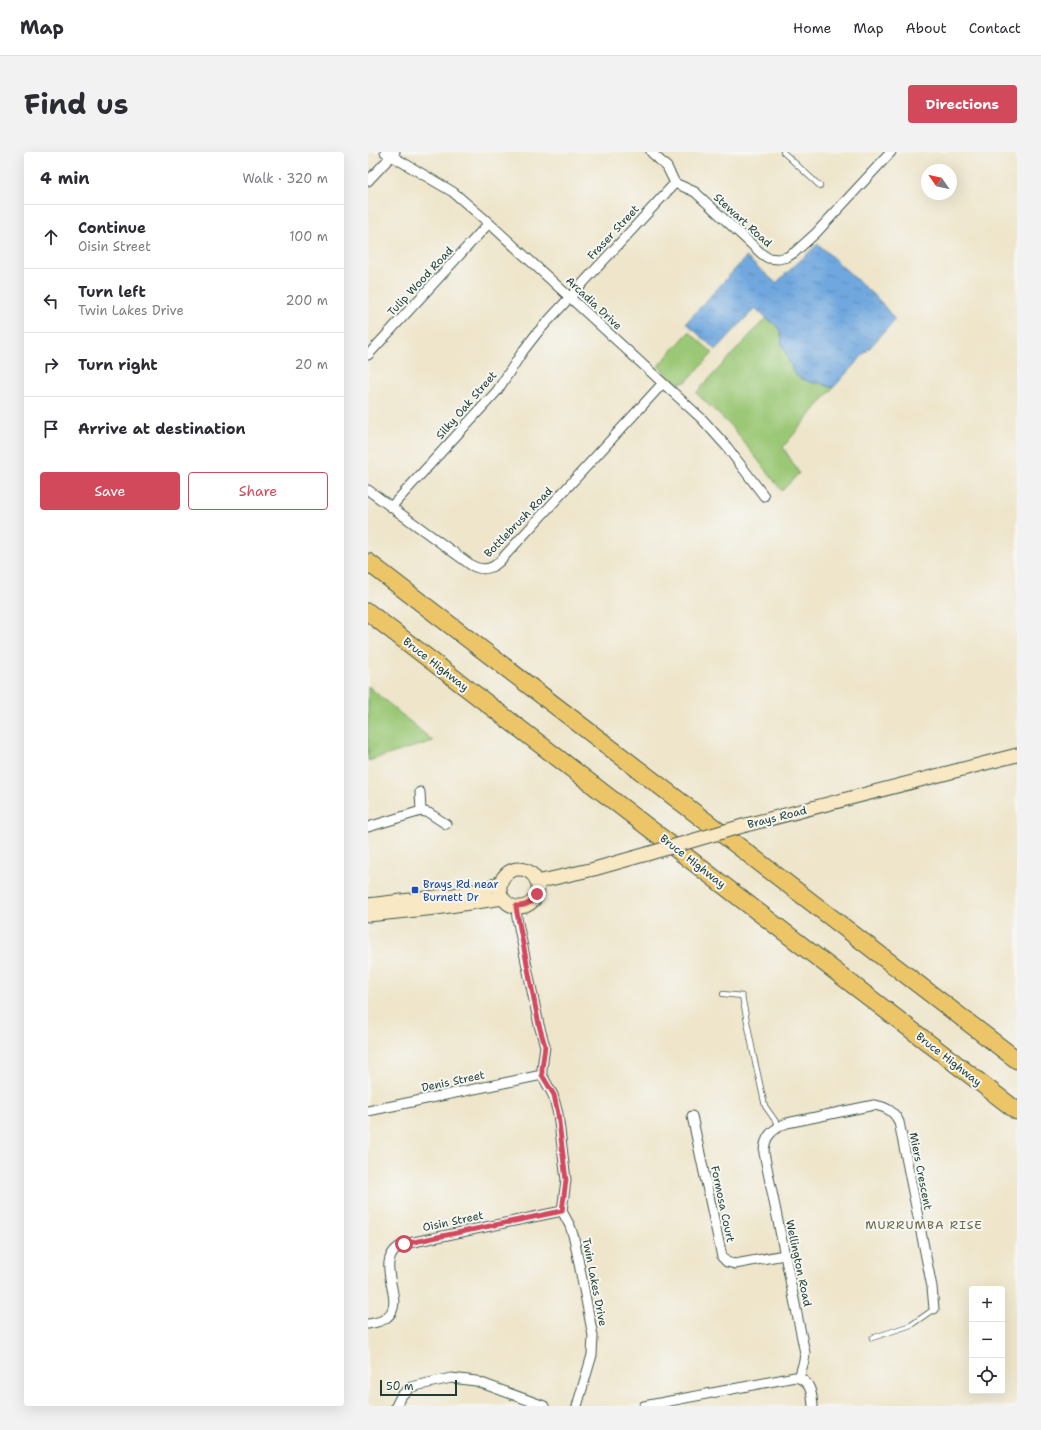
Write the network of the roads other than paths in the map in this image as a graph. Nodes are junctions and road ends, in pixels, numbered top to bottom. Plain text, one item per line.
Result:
1 (651, 152) edge
2 (784, 152) edge
3 (891, 152) edge
4 (390, 153) edge
5 (368, 181) edge
6 (675, 183) junction
7 (820, 186) dead end
8 (489, 223) junction
9 (570, 297) junction
10 (368, 354) edge
11 (663, 383) junction
12 (368, 490) edge
13 (764, 496) dead end
14 (391, 507) junction
15 (368, 562) edge
16 (368, 612) edge
17 (1017, 755) edge
18 (420, 792) dead end
19 (421, 811) junction
20 (446, 824) dead end
21 (368, 827) edge
22 (537, 882) junction
23 (501, 883) junction
24 (503, 898) junction
25 (368, 905) edge
26 (516, 906) junction
27 (368, 915) edge
28 (723, 994) dead end
29 (1017, 1060) edge
30 (542, 1075) junction
31 (1017, 1111) edge
32 (368, 1112) edge
33 (692, 1116) dead end
34 (779, 1126) junction
35 (562, 1211) junction
36 (784, 1255) junction
37 (934, 1309) joint
38 (368, 1324) edge
39 (872, 1338) dead end
40 (800, 1378) junction
41 (396, 1406) edge
42 (544, 1406) edge
43 (577, 1406) edge
44 (644, 1406) edge
45 (813, 1406) edge

1 - 6 street
2 - 7 lane
3 - 6 street, Stewart Road
4 - 5 street
4 - 8 street, Arcadia Drive
6 - 9 street, Fraser Street
8 - 9 street, Arcadia Drive
8 - 10 street, Tulip Wood Road
9 - 11 street, Arcadia Drive
9 - 14 street, Silky Oak Street
11 - 13 street, Arcadia Drive
11 - 14 street, Bottlebrush Road
12 - 14 street, Bottlebrush Road
15 - 29 highway
16 - 31 highway, Bruce Highway
17 - 22 main road, Brays Road, bridge
18 - 19 street
19 - 20 street
19 - 21 street
22 - 23 main road
22 - 26 main road
23 - 24 main road
23 - 25 main road
24 - 26 main road
24 - 27 main road
26 - 30 street
28 - 34 lane
30 - 32 street, Denis Street
30 - 35 street
33 - 36 street, Formosa Court
34 - 36 street, Wellington Road
34 - 37 street, Miers Crescent
35 - 38 street, Oisin Street
35 - 43 street, Twin Lakes Drive
36 - 40 street, Wellington Road
37 - 39 lane, Miers Crescent
40 - 44 street
40 - 45 street
41 - 42 street

